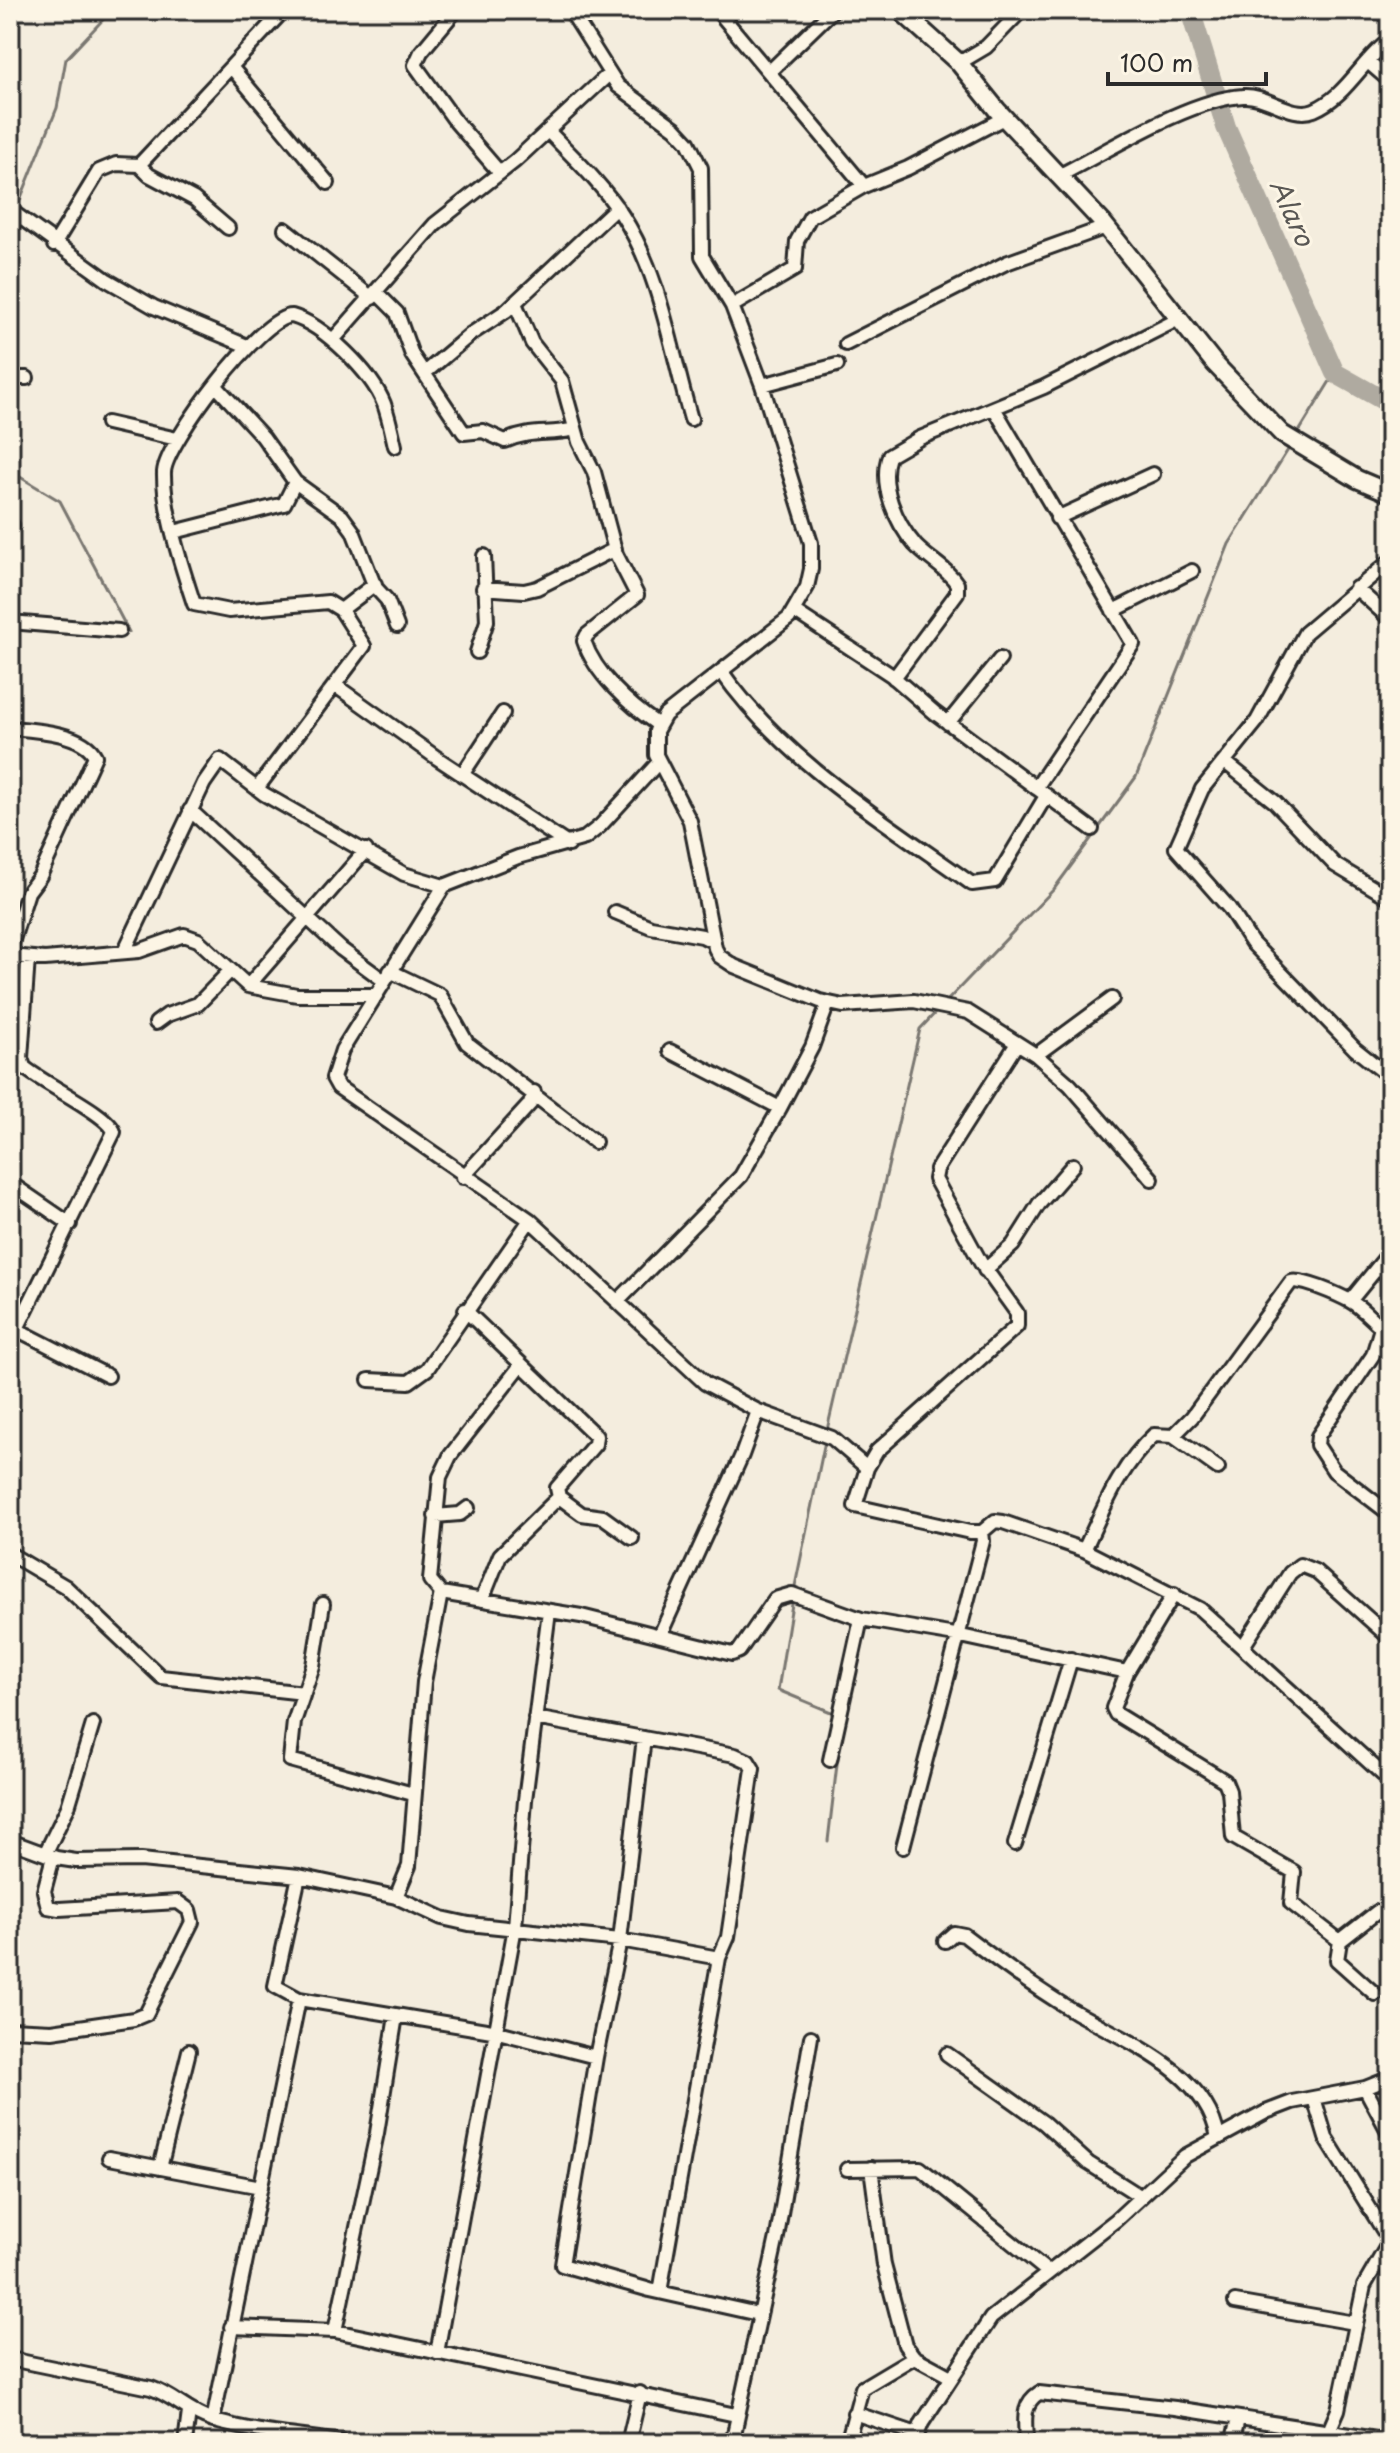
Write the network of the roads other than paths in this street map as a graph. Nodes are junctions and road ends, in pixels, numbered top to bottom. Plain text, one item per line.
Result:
1 (456, 10) edge
2 (570, 10) edge
3 (717, 10) edge
4 (833, 10) edge
5 (900, 10) edge
6 (1022, 10) edge
7 (276, 13) edge
8 (1390, 40) edge
9 (959, 63) junction
10 (1369, 63) junction
11 (232, 68) junction
12 (769, 72) junction
13 (609, 74) junction
14 (1390, 81) edge
15 (1004, 118) junction
16 (549, 132) junction
17 (139, 165) junction
18 (500, 173) junction
19 (1058, 176) junction
20 (328, 183) dead end
21 (864, 186) junction
22 (617, 207) junction
23 (10, 210) edge
24 (1106, 227) junction
25 (228, 228) dead end
26 (285, 229) dead end
27 (54, 245) junction
28 (375, 295) junction
29 (515, 303) junction
30 (732, 306) junction
31 (1179, 319) junction
32 (333, 340) junction
33 (846, 344) dead end
34 (247, 346) junction
35 (837, 365) dead end
36 (426, 372) junction
37 (10, 378) edge
38 (27, 378) dead end
39 (762, 385) junction
40 (217, 387) junction
41 (994, 408) junction
42 (691, 419) dead end
43 (107, 423) dead end
44 (575, 429) junction
45 (177, 439) junction
46 (395, 446) dead end
47 (1153, 474) dead end
48 (295, 482) junction
49 (1390, 493) edge
50 (1057, 518) junction
51 (174, 532) junction
52 (615, 549) junction
53 (484, 556) dead end
54 (1390, 561) edge
55 (1192, 571) dead end
56 (375, 584) junction
57 (483, 588) junction
58 (1356, 588) junction
59 (341, 610) junction
60 (794, 611) junction
61 (1113, 611) junction
62 (1390, 619) edge
63 (10, 622) edge
64 (397, 626) dead end
65 (119, 631) dead end
66 (477, 652) dead end
67 (1000, 659) dead end
68 (721, 671) junction
69 (894, 678) junction
70 (336, 686) junction
71 (503, 713) dead end
72 (948, 723) junction
73 (657, 724) junction
74 (10, 728) edge
75 (1225, 762) junction
76 (658, 763) junction
77 (462, 775) junction
78 (258, 787) junction
79 (1041, 792) junction
80 (190, 810) junction
81 (1092, 829) dead end
82 (569, 845) junction
83 (366, 850) junction
84 (1390, 880) edge
85 (444, 886) junction
86 (1386, 895) edge
87 (615, 912) dead end
88 (305, 917) junction
89 (714, 942) junction
90 (10, 949) edge
91 (124, 952) junction
92 (10, 956) edge
93 (28, 958) junction
94 (230, 971) junction
95 (387, 975) junction
96 (248, 986) junction
97 (376, 995) junction
98 (1112, 999) dead end
99 (828, 1003) junction
100 (156, 1023) dead end
101 (1016, 1045) junction
102 (670, 1051) dead end
103 (1036, 1055) junction
104 (1390, 1077) edge
105 (536, 1098) junction
106 (780, 1108) junction
107 (595, 1142) dead end
108 (1073, 1165) dead end
109 (463, 1177) junction
110 (1152, 1179) dead end
111 (10, 1183) edge
112 (530, 1220) junction
113 (70, 1224) junction
114 (1390, 1252) edge
115 (985, 1270) junction
116 (1350, 1301) junction
117 (617, 1302) junction
118 (465, 1310) junction
119 (18, 1330) junction
120 (1386, 1331) edge
121 (10, 1343) edge
122 (521, 1365) junction
123 (108, 1376) dead end
124 (369, 1380) dead end
125 (758, 1411) junction
126 (1173, 1436) junction
127 (867, 1468) junction
128 (1218, 1468) dead end
129 (559, 1497) junction
130 (468, 1508) dead end
131 (1390, 1514) edge
132 (435, 1516) junction
133 (982, 1532) junction
134 (632, 1538) dead end
135 (1084, 1550) junction
136 (10, 1554) edge
137 (441, 1593) junction
138 (1174, 1594) junction
139 (482, 1600) junction
140 (323, 1604) dead end
141 (549, 1611) junction
142 (861, 1619) junction
143 (660, 1635) junction
144 (961, 1636) junction
145 (1390, 1638) edge
146 (1244, 1645) junction
147 (1071, 1659) junction
148 (1127, 1672) junction
149 (304, 1693) junction
150 (535, 1718) junction
151 (93, 1724) dead end
152 (644, 1738) junction
153 (830, 1760) dead end
154 (1390, 1781) edge
155 (413, 1794) junction
156 (10, 1841) edge
157 (1015, 1844) dead end
158 (903, 1847) dead end
159 (49, 1856) junction
160 (299, 1876) junction
161 (396, 1897) junction
162 (1390, 1912) edge
163 (515, 1927) junction
164 (620, 1940) junction
165 (945, 1941) dead end
166 (1340, 1941) junction
167 (719, 1958) junction
168 (1375, 1994) dead end
169 (299, 1999) junction
170 (396, 2016) junction
171 (10, 2029) edge
172 (498, 2032) junction
173 (811, 2037) dead end
174 (189, 2051) dead end
175 (947, 2054) dead end
176 (596, 2057) junction
177 (1390, 2078) edge
178 (1365, 2088) junction
179 (1314, 2098) junction
180 (1390, 2135) edge
181 (1218, 2138) junction
182 (109, 2158) dead end
183 (160, 2168) junction
184 (871, 2168) junction
185 (847, 2169) dead end
186 (261, 2187) junction
187 (1140, 2196) junction
188 (1048, 2272) junction
189 (660, 2292) junction
190 (1235, 2302) dead end
191 (758, 2314) junction
192 (1355, 2323) junction
193 (231, 2327) junction
194 (335, 2331) junction
195 (437, 2353) junction
196 (914, 2357) junction
197 (10, 2359) edge
198 (951, 2377) junction
199 (640, 2393) junction
200 (189, 2412) junction
201 (854, 2413) junction
202 (736, 2415) junction
203 (1238, 2419) junction
204 (213, 2421) junction
205 (1329, 2431) junction
206 (1390, 2436) edge
207 (916, 2438) edge
208 (185, 2443) edge
209 (349, 2443) edge
210 (628, 2443) edge
211 (732, 2443) edge
212 (847, 2443) edge
213 (1026, 2443) edge
214 (1232, 2443) edge

1 - 18 street
2 - 13 street
3 - 12 street
4 - 12 street
5 - 9 street
6 - 9 street
7 - 11 street
8 - 10 street
9 - 15 street
10 - 14 street
10 - 19 street
11 - 17 street
11 - 20 street
12 - 21 street
13 - 16 street
13 - 30 street
15 - 19 street
15 - 21 street
16 - 18 street
16 - 22 street
17 - 25 street
17 - 27 street
18 - 28 street
19 - 24 street
21 - 30 street
22 - 29 street
22 - 42 street
23 - 27 street
24 - 31 street
24 - 33 street
26 - 28 street
27 - 34 street
28 - 32 street
28 - 36 street
29 - 36 street
29 - 44 street
30 - 39 street
31 - 41 street
31 - 49 street
32 - 34 street
32 - 46 street
34 - 40 street
35 - 39 street
36 - 44 street
37 - 38 street
39 - 60 street
40 - 45 street
40 - 48 street
41 - 50 street
41 - 69 street
43 - 45 street
44 - 52 street
45 - 51 street
47 - 50 street
48 - 51 street
48 - 56 street
50 - 61 street
51 - 59 street
52 - 57 street
52 - 73 street
53 - 57 street
54 - 58 street
55 - 61 street
56 - 59 street
56 - 64 street
57 - 66 street
58 - 62 street
58 - 75 street
59 - 70 street
60 - 68 street
60 - 69 street
61 - 79 street
63 - 65 street
67 - 72 street
68 - 73 street
68 - 79 street
69 - 72 street
70 - 77 street
70 - 78 street
71 - 77 street
72 - 79 street
73 - 76 street
74 - 90 street
75 - 86 street
75 - 104 street
76 - 82 street
76 - 89 street
77 - 82 street
78 - 80 street
78 - 83 street
79 - 81 street
80 - 88 street
80 - 91 street
82 - 85 street
83 - 85 street
83 - 88 street
84 - 86 street
85 - 95 street
87 - 89 street
88 - 95 street
88 - 96 street
89 - 99 street
91 - 93 street
91 - 94 street
92 - 93 street
93 - 113 street
94 - 96 street
94 - 100 street
95 - 97 street
95 - 105 street
96 - 97 street
97 - 109 street
98 - 103 street
99 - 101 street
99 - 106 street
101 - 103 street
101 - 115 street
102 - 106 street
103 - 110 street
105 - 107 street
105 - 109 street
106 - 117 street
108 - 115 street
109 - 112 street
111 - 113 street
112 - 117 street
112 - 118 street
113 - 119 street
114 - 116 street
115 - 127 street
116 - 120 street
116 - 126 street
117 - 125 street
118 - 122 street
118 - 124 street
119 - 121 street
119 - 123 street
120 - 131 street
122 - 129 street
122 - 132 street
125 - 127 street
125 - 143 street
126 - 128 street
126 - 135 street
127 - 133 street
129 - 134 street
129 - 139 street
130 - 132 street
132 - 137 street
133 - 135 street
133 - 144 street
135 - 138 street
136 - 149 street
137 - 139 street
137 - 155 street
138 - 146 street
138 - 148 street
139 - 141 street
140 - 149 street
141 - 143 street
141 - 150 street
142 - 143 street
142 - 144 street
142 - 153 street
144 - 147 street
144 - 158 street
145 - 146 street
146 - 154 street
147 - 148 street
147 - 157 street
148 - 166 street
149 - 155 street
150 - 152 street
150 - 163 street
151 - 159 street
152 - 164 street
152 - 167 street
155 - 161 street
156 - 159 street
159 - 160 street
159 - 171 street
160 - 161 street
160 - 169 street
161 - 163 street
162 - 166 street
163 - 164 street
163 - 172 street
164 - 167 street
164 - 176 street
165 - 181 street
166 - 168 street
167 - 189 street
169 - 170 street
169 - 186 street
170 - 172 street
170 - 194 street
172 - 176 street
172 - 195 street
173 - 191 street
174 - 183 street
175 - 187 street
176 - 189 street
177 - 178 street
178 - 179 street
178 - 180 street
179 - 181 street
179 - 192 street
181 - 187 street
182 - 183 street
183 - 186 street
184 - 185 street
184 - 188 street
184 - 196 street
186 - 193 street
187 - 188 street
188 - 198 street
189 - 191 street
190 - 192 street
191 - 202 street
192 - 205 street
193 - 194 street
193 - 204 street
194 - 195 street
195 - 199 street
196 - 198 street
196 - 201 street
197 - 200 street
198 - 207 street
199 - 202 street
199 - 210 street
200 - 204 street
200 - 208 street
201 - 207 street
201 - 212 street
202 - 211 street
203 - 205 street
203 - 213 street
203 - 214 street
204 - 209 street
205 - 206 street

